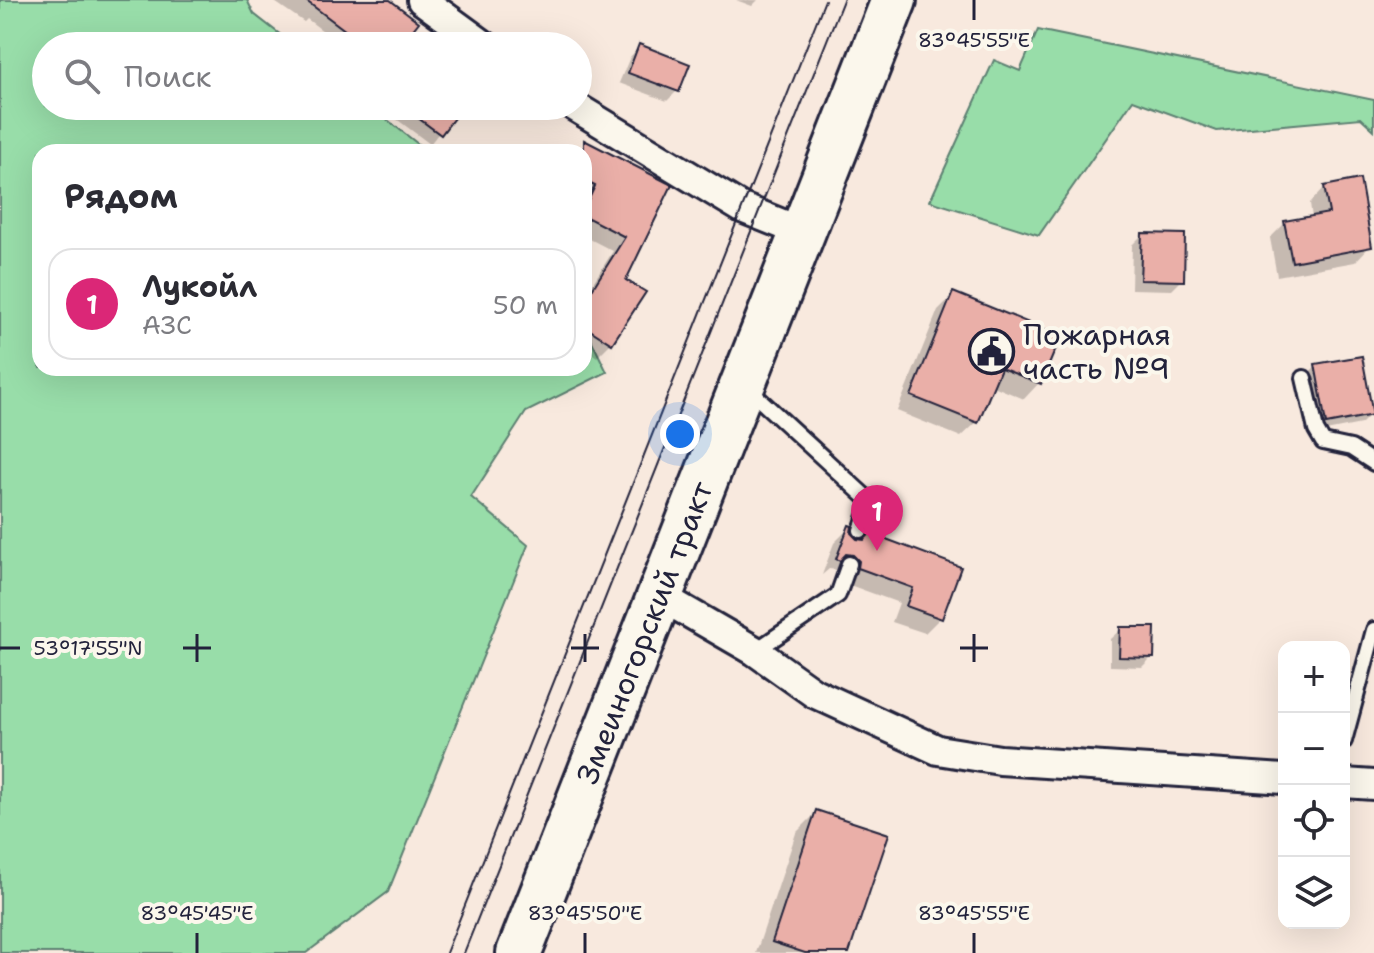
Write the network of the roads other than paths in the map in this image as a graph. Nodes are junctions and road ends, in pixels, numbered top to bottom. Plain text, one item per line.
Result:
1 (422, 0) edge
2 (894, 0) edge
3 (466, 32) edge
4 (592, 117) edge
5 (802, 232) junction
6 (1304, 378) dead end
7 (743, 384) junction
8 (1374, 463) edge
9 (861, 530) dead end
10 (849, 564) dead end
11 (660, 596) junction
12 (1374, 630) edge
13 (755, 651) junction
14 (1350, 719) edge
15 (1278, 779) edge
16 (1350, 783) edge
17 (1374, 785) edge
18 (519, 953) edge

1 - 3 street
2 - 5 highway, Змеиногорский тракт
4 - 5 street
5 - 7 highway, Змеиногорский тракт
6 - 8 lane
7 - 9 lane
7 - 11 highway, Змеиногорский тракт
10 - 13 lane
11 - 13 street
11 - 18 highway, Змеиногорский тракт
12 - 14 lane
13 - 15 street
16 - 17 street

